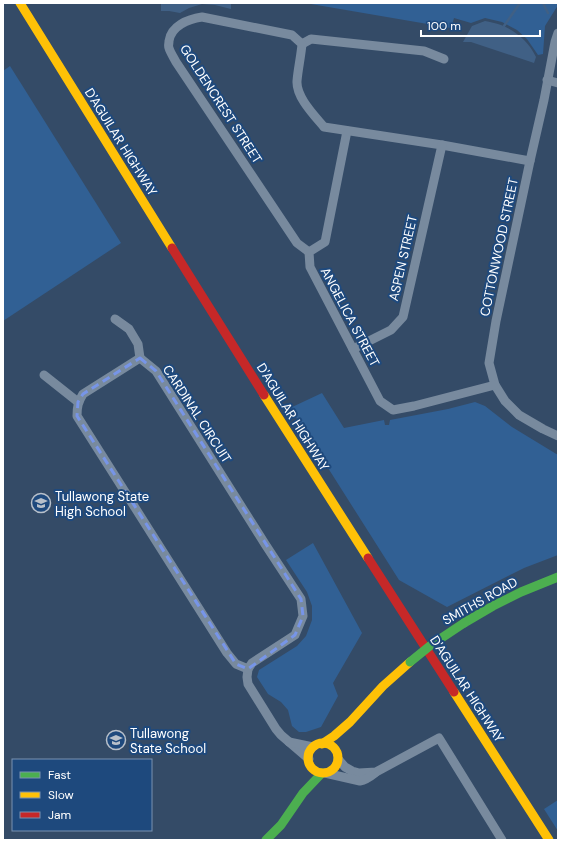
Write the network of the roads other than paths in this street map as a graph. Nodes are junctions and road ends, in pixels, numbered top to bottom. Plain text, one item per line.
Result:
1 (20, 3) edge
2 (558, 33) edge
3 (302, 44) junction
4 (444, 59) dead end
5 (547, 80) junction
6 (558, 83) edge
7 (347, 131) junction
8 (442, 145) junction
9 (530, 161) junction
10 (310, 252) junction
11 (115, 319) dead end
12 (353, 349) junction
13 (140, 358) junction
14 (44, 375) dead end
15 (495, 385) junction
16 (78, 402) junction
17 (558, 436) edge
18 (558, 578) edge
19 (248, 669) junction
20 (350, 722) junction
21 (288, 742) junction
22 (318, 745) junction
23 (338, 757) junction
24 (309, 760) junction
25 (376, 772) junction
26 (324, 773) junction
27 (300, 796) junction
28 (266, 840) edge
29 (502, 840) edge
30 (549, 840) edge

1 - 30 main road, D'AGUILAR HIGHWAY
2 - 5 street, COTTONWOOD STREET
3 - 4 street
3 - 7 street
3 - 10 street, GOLDENCREST STREET
5 - 6 street
5 - 9 street, COTTONWOOD STREET
7 - 8 street
7 - 10 street
8 - 9 street
8 - 12 street, ASPEN STREET
9 - 15 street, COTTONWOOD STREET
10 - 12 street, ANGELICA STREET
11 - 13 street
12 - 15 street, ANGELICA STREET
13 - 16 street
13 - 19 street, CARDINAL CIRCUIT
14 - 16 street
15 - 17 street, COTTONWOOD STREET
16 - 19 street
18 - 20 main road, SMITHS ROAD, bridge
19 - 21 street
20 - 22 main road, SMITHS ROAD
20 - 23 main road, SMITHS ROAD
21 - 22 street
21 - 24 street
22 - 23 main road
22 - 24 main road
23 - 25 street
23 - 26 main road
24 - 26 main road
24 - 27 main road
25 - 26 street
25 - 29 street
26 - 27 main road
27 - 28 main road

